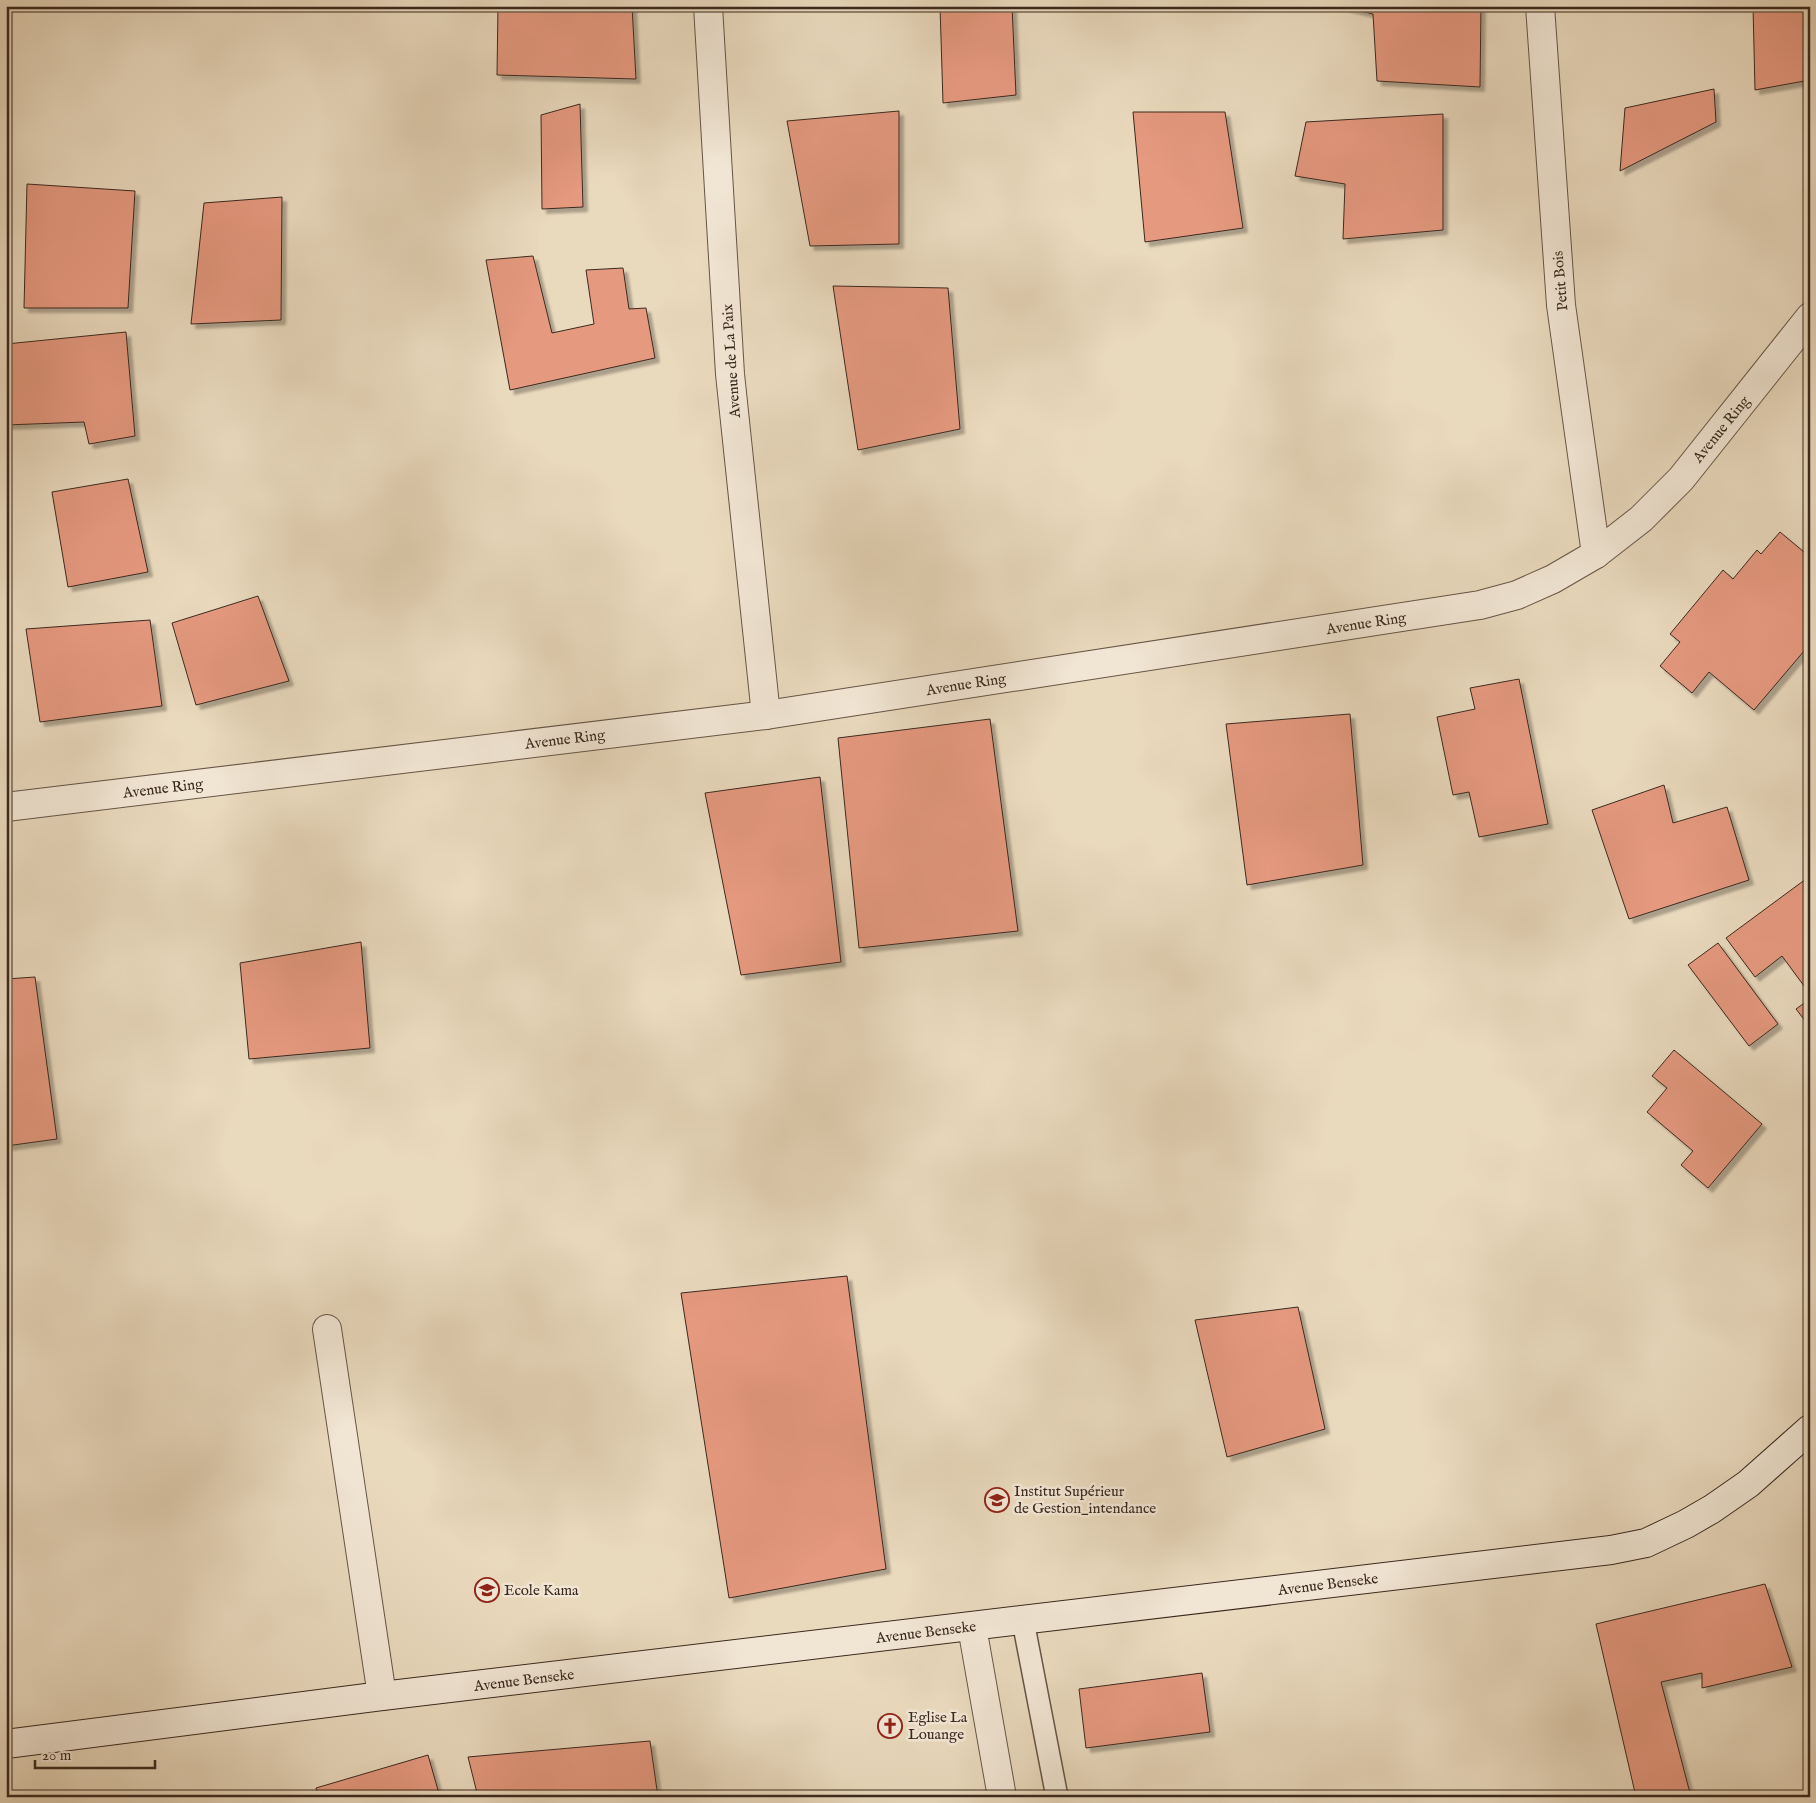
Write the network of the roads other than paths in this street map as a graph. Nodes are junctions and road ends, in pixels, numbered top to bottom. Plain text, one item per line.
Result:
1 (708, 6) edge
2 (1540, 6) edge
3 (1810, 317) edge
4 (1596, 554) junction
5 (766, 715) junction
6 (6, 806) edge
7 (327, 1329) dead end
8 (1810, 1429) edge
9 (1023, 1621) junction
10 (972, 1627) junction
11 (382, 1696) junction
12 (6, 1744) edge
13 (1002, 1797) edge
14 (1057, 1797) edge

1 - 5 street, Avenue de La Paix
2 - 4 street, Petit Bois
3 - 4 street, Avenue Ring
4 - 5 street, Avenue Ring
5 - 6 street, Avenue Ring
7 - 11 street
8 - 9 street, Avenue Benseke
9 - 10 street, Avenue Benseke
9 - 14 lane
10 - 11 street, Avenue Benseke
10 - 13 street
11 - 12 street, Avenue Benseke

